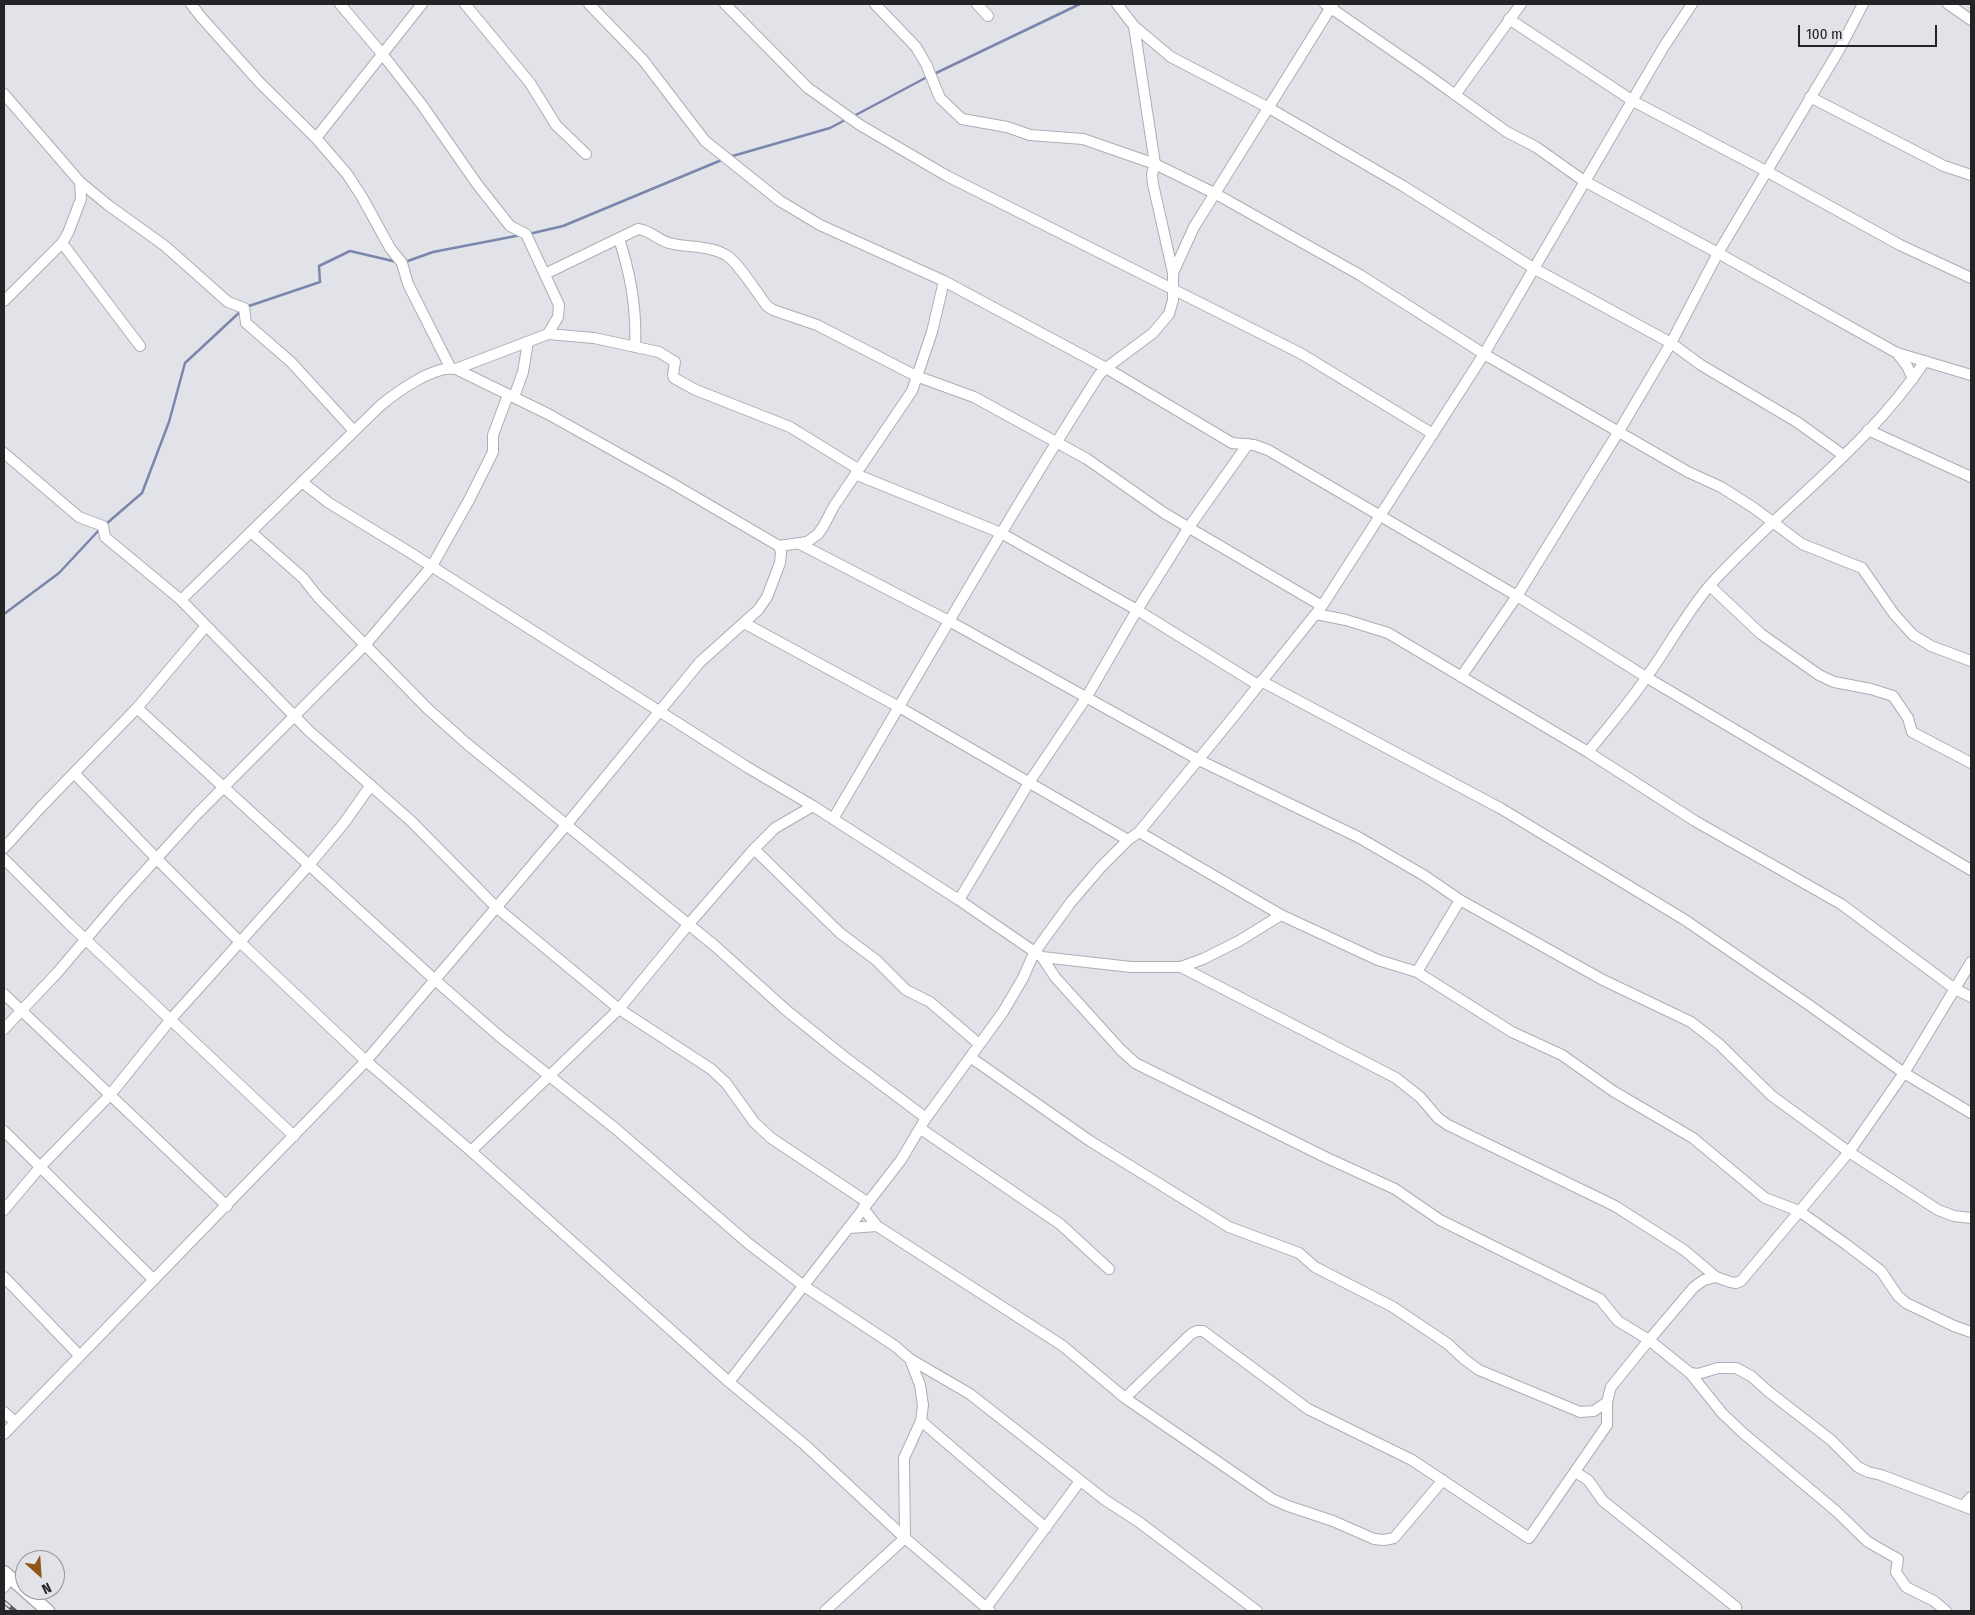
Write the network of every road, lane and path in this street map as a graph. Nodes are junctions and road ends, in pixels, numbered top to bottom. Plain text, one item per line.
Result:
1 (191, 4) edge
2 (340, 4) edge
3 (422, 4) edge
4 (465, 4) edge
5 (589, 4) edge
6 (725, 4) edge
7 (875, 4) edge
8 (977, 4) edge
9 (1117, 4) edge
10 (1521, 4) edge
11 (1692, 4) edge
12 (1863, 4) edge
13 (1948, 4) edge
14 (1330, 5) edge
15 (988, 16) dead end
16 (1509, 19) junction
17 (1971, 20) edge
18 (1134, 26) junction
19 (383, 55) junction
20 (1455, 95) junction
21 (1810, 97) junction
22 (5, 100) edge
23 (1634, 101) junction
24 (1269, 108) junction
25 (316, 138) junction
26 (586, 154) dead end
27 (1155, 164) junction
28 (1766, 171) junction
29 (1971, 175) edge
30 (1584, 181) junction
31 (80, 182) junction
32 (1216, 194) junction
33 (619, 239) junction
34 (62, 243) junction
35 (1718, 253) junction
36 (1535, 269) junction
37 (1173, 272) junction
38 (545, 274) junction
39 (1971, 278) edge
40 (944, 281) junction
41 (1173, 288) junction
42 (4, 302) edge
43 (548, 334) junction
44 (528, 342) junction
45 (1671, 343) junction
46 (140, 346) dead end
47 (635, 347) junction
48 (1898, 353) junction
49 (1484, 354) junction
50 (1926, 361) junction
51 (1106, 368) junction
52 (454, 369) junction
53 (1971, 375) edge
54 (916, 376) junction
55 (1913, 379) junction
56 (511, 396) junction
57 (1868, 430) junction
58 (354, 431) junction
59 (1619, 431) junction
60 (1433, 434) junction
61 (1055, 443) junction
62 (1248, 444) junction
63 (4, 454) edge
64 (1844, 455) junction
65 (856, 472) junction
66 (1971, 477) edge
67 (302, 482) junction
68 (1379, 517) junction
69 (1771, 522) junction
70 (1189, 527) junction
71 (251, 532) junction
72 (1001, 533) junction
73 (798, 543) junction
74 (779, 546) junction
75 (432, 566) junction
76 (1710, 586) junction
77 (1517, 596) junction
78 (180, 600) junction
79 (1137, 610) junction
80 (1319, 610) junction
81 (949, 621) junction
82 (744, 622) junction
83 (206, 626) junction
84 (365, 645) junction
85 (1971, 661) edge
86 (1461, 677) junction
87 (1646, 677) junction
88 (1260, 683) junction
89 (1086, 698) junction
90 (899, 707) junction
91 (137, 708) junction
92 (660, 712) junction
93 (294, 716) junction
94 (1588, 752) junction
95 (1199, 760) junction
96 (1971, 763) edge
97 (74, 773) junction
98 (1030, 782) junction
99 (371, 785) junction
100 (222, 788) junction
101 (814, 806) junction
102 (833, 819) junction
103 (567, 824) junction
104 (1139, 832) junction
105 (1128, 840) junction
106 (4, 848) edge
107 (754, 849) junction
108 (4, 859) edge
109 (156, 859) junction
110 (309, 865) junction
111 (1971, 870) edge
112 (959, 900) junction
113 (1460, 900) junction
114 (496, 907) junction
115 (1281, 915) junction
116 (688, 925) junction
117 (86, 940) junction
118 (241, 943) junction
119 (1038, 955) junction
120 (1971, 962) edge
121 (1182, 967) junction
122 (1417, 972) junction
123 (435, 980) junction
124 (1955, 989) junction
125 (4, 994) edge
126 (1971, 997) edge
127 (619, 1009) junction
128 (20, 1012) junction
129 (171, 1019) junction
130 (4, 1029) edge
131 (979, 1044) junction
132 (970, 1057) junction
133 (366, 1061) junction
134 (1904, 1073) junction
135 (550, 1077) junction
136 (110, 1095) junction
137 (1971, 1113) edge
138 (926, 1118) junction
139 (921, 1129) junction
140 (4, 1131) edge
141 (294, 1136) junction
142 (471, 1151) junction
143 (1849, 1152) junction
144 (41, 1166) junction
145 (865, 1205) junction
146 (227, 1206) junction
147 (4, 1210) edge
148 (1799, 1211) junction
149 (1971, 1218) edge
150 (877, 1226) junction
151 (849, 1228) junction
152 (1109, 1269) dead end
153 (4, 1277) edge
154 (1716, 1277) junction
155 (154, 1280) junction
156 (804, 1286) junction
157 (1971, 1332) edge
158 (1649, 1340) junction
159 (79, 1355) junction
160 (910, 1359) junction
161 (1690, 1373) junction
162 (729, 1382) junction
163 (1126, 1398) junction
164 (1607, 1402) junction
165 (4, 1412) edge
166 (921, 1421) junction
167 (14, 1422) junction
168 (4, 1434) edge
169 (1575, 1472) junction
170 (1443, 1480) junction
171 (1080, 1481) junction
172 (1971, 1497) edge
173 (1967, 1508) edge
174 (1046, 1528) junction
175 (905, 1538) junction
176 (6, 1579) edge
177 (988, 1610) edge
178 (48, 1611) edge
179 (825, 1611) edge
180 (1258, 1611) edge
181 (1736, 1611) edge
182 (1946, 1611) edge

1 - 25 street
2 - 19 street
3 - 19 street
4 - 26 street
5 - 40 street
6 - 41 street
7 - 27 street
8 - 15 street
9 - 18 street
10 - 16 street
11 - 23 street
12 - 21 street
13 - 17 street
14 - 20 street
14 - 24 street
16 - 20 street
16 - 23 street
18 - 24 street
18 - 27 street
19 - 25 street
19 - 38 street
20 - 30 street
21 - 28 street
21 - 29 street
22 - 31 street
23 - 28 street
23 - 30 street
24 - 32 street
24 - 36 street
25 - 52 street
27 - 32 street
27 - 37 street
28 - 35 street
28 - 39 street
30 - 35 street
30 - 36 street
31 - 34 street
31 - 58 street
32 - 37 street
32 - 49 street
33 - 38 street
33 - 47 street
33 - 54 street
34 - 42 street
34 - 46 street
35 - 45 street
35 - 48 street
36 - 45 street
36 - 49 street
37 - 41 street
38 - 43 street
40 - 51 street
40 - 54 street
41 - 51 street
41 - 60 street
43 - 44 street
43 - 47 street
44 - 52 street
44 - 56 street
45 - 59 street
45 - 64 street
47 - 65 street
48 - 50 street
48 - 55 street
49 - 59 street
49 - 60 street
50 - 53 street
50 - 55 street
51 - 61 street
51 - 62 street
52 - 56 street
52 - 58 street
54 - 61 street
54 - 65 street
55 - 57 street
56 - 74 street
56 - 75 street
57 - 64 street
57 - 66 street
58 - 67 street
59 - 69 street
59 - 77 street
60 - 68 street
61 - 70 street
61 - 72 street
62 - 68 street
62 - 70 street
63 - 78 street
64 - 69 street
65 - 72 street
65 - 73 street
67 - 71 street
67 - 75 street
68 - 77 street
68 - 80 street
69 - 76 street
69 - 85 street
70 - 79 street
70 - 80 street
71 - 78 street
71 - 84 street
72 - 79 street
72 - 81 street
73 - 74 street
73 - 81 street
74 - 82 street
75 - 84 street
75 - 92 street
76 - 87 street
76 - 96 street
77 - 86 street
77 - 87 street
78 - 83 street
79 - 88 street
79 - 89 street
80 - 86 street
80 - 88 street
81 - 89 street
81 - 90 street
82 - 90 street
82 - 92 street
83 - 91 street
83 - 93 street
84 - 93 street
84 - 103 street
86 - 94 street
87 - 94 street
87 - 111 street
88 - 95 street
88 - 134 street
89 - 95 street
89 - 98 street
90 - 98 street
90 - 102 street
91 - 97 street
91 - 100 street
92 - 101 street
92 - 103 street
93 - 99 street
93 - 100 street
94 - 124 street
95 - 104 street
95 - 113 street
97 - 106 street
97 - 109 street
98 - 105 street
98 - 112 street
99 - 110 street
99 - 114 street
100 - 109 street
100 - 110 street
101 - 102 street
101 - 107 street
102 - 112 street
103 - 114 street
103 - 116 street
104 - 105 street
104 - 115 street
105 - 119 street
107 - 116 street
107 - 131 street
108 - 117 street
109 - 117 street
109 - 118 street
110 - 118 street
110 - 123 street
112 - 119 street
113 - 122 street
113 - 143 street
114 - 123 street
114 - 127 street
115 - 121 street
115 - 122 street
116 - 127 street
116 - 138 street
117 - 128 street
117 - 129 street
118 - 129 street
118 - 133 street
119 - 121 street
119 - 131 street
119 - 158 street
120 - 124 street
121 - 154 street
122 - 148 street
123 - 133 street
123 - 135 street
124 - 126 street
124 - 134 street
125 - 128 street
127 - 135 street
127 - 145 street
128 - 130 street
128 - 136 street
129 - 136 street
129 - 141 street
131 - 132 street
132 - 138 street
132 - 164 street
133 - 141 street
133 - 142 street
134 - 137 street
134 - 143 street
135 - 142 street
135 - 156 street
136 - 144 street
136 - 146 street
138 - 139 street
139 - 145 street
139 - 152 street
140 - 144 street
141 - 146 street
142 - 162 street
143 - 148 street
143 - 149 street
144 - 147 street
144 - 155 street
145 - 150 street
145 - 151 street
146 - 155 street
148 - 154 street
148 - 157 street
150 - 151 street
150 - 163 street
151 - 156 street
153 - 159 street
154 - 158 street
155 - 159 street
156 - 160 street
156 - 162 street
158 - 161 street
158 - 164 street
159 - 167 street
160 - 166 street
160 - 171 street
161 - 173 street
161 - 182 street
162 - 175 street
163 - 170 street
163 - 170 street
164 - 169 street
165 - 167 street
166 - 174 street
166 - 175 street
167 - 168 street
169 - 170 street
169 - 181 street
171 - 174 street
171 - 180 street
172 - 173 street
174 - 177 street
175 - 177 street
175 - 179 street
176 - 178 street

